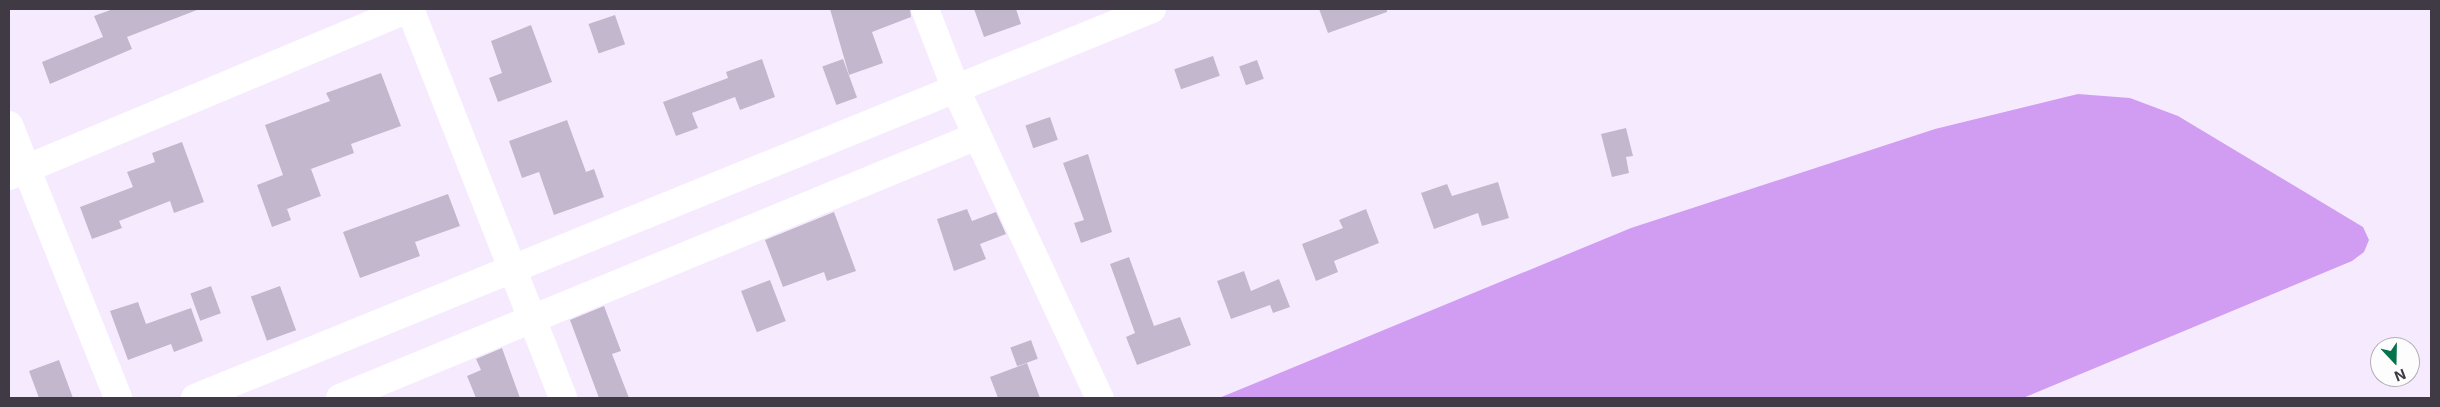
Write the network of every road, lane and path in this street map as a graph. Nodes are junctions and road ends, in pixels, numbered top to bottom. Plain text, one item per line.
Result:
1 (410, 9) edge
2 (925, 9) edge
3 (1152, 9) edge
4 (956, 92) junction
5 (9, 125) edge
6 (977, 136) junction
7 (18, 172) edge
8 (514, 272) junction
9 (532, 319) junction
10 (118, 398) edge
11 (195, 398) edge
12 (340, 398) edge
13 (563, 398) edge
14 (1100, 398) edge

1 - 7 street
1 - 8 street
2 - 4 street
3 - 4 street
4 - 6 street
4 - 8 street
5 - 7 street
6 - 9 street
6 - 14 street
7 - 10 street
8 - 9 street
8 - 11 street
9 - 12 street
9 - 13 street

